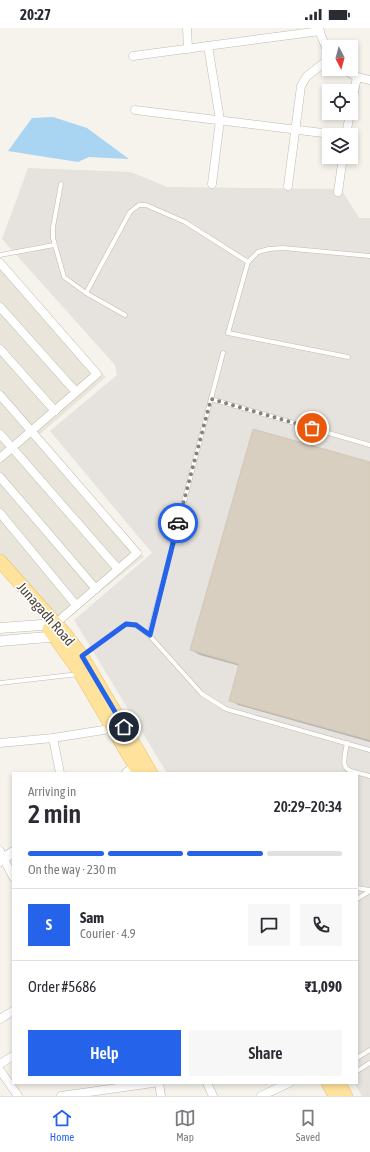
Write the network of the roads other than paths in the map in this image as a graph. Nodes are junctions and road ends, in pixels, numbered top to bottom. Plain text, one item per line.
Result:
1 (187, 28) edge
2 (319, 30) edge
3 (323, 40) edge
4 (208, 46) junction
5 (188, 49) junction
6 (133, 56) dead end
7 (322, 64) edge
8 (357, 77) joint
9 (370, 80) edge
10 (356, 84) edge
11 (135, 110) dead end
12 (220, 120) junction
13 (295, 130) junction
14 (322, 133) edge
15 (342, 164) edge
16 (61, 184) dead end
17 (212, 184) dead end
18 (288, 186) dead end
19 (338, 192) dead end
20 (54, 245) junction
21 (0, 255) edge
22 (370, 256) edge
23 (248, 262) junction
24 (0, 263) edge
25 (86, 293) junction
26 (0, 307) edge
27 (125, 316) dead end
28 (0, 349) edge
29 (223, 353) dead end
30 (348, 357) dead end
31 (76, 392) junction
32 (0, 395) edge
33 (211, 399) junction
34 (55, 410) junction
35 (31, 432) junction
36 (0, 434) edge
37 (370, 445) edge
38 (12, 448) junction
39 (0, 458) edge
40 (0, 477) edge
41 (0, 513) edge
42 (0, 561) edge
43 (118, 569) junction
44 (0, 575) edge
45 (96, 588) junction
46 (76, 605) junction
47 (0, 628) edge
48 (56, 630) junction
49 (150, 635) junction
50 (0, 640) edge
51 (82, 656) junction
52 (81, 674) junction
53 (0, 683) edge
54 (118, 728) junction
55 (53, 738) junction
56 (0, 743) edge
57 (347, 743) junction
58 (370, 750) edge
59 (137, 769) edge
60 (60, 772) edge
61 (148, 772) edge
62 (355, 772) edge
63 (358, 773) edge
64 (370, 776) edge
65 (12, 852) edge
66 (1, 857) edge
67 (12, 875) edge
68 (358, 888) edge
69 (370, 890) edge
70 (358, 898) edge
71 (12, 1012) edge
72 (0, 1019) edge
73 (370, 1050) edge
74 (12, 1057) edge
75 (358, 1057) edge
76 (370, 1063) edge
77 (0, 1064) edge
78 (0, 1070) edge
79 (358, 1070) edge
80 (140, 1084) edge
81 (158, 1084) edge
82 (207, 1084) edge
83 (287, 1084) edge
84 (329, 1084) edge
85 (340, 1084) edge
86 (114, 1086) edge
87 (18, 1096) edge
88 (61, 1096) edge
89 (161, 1096) edge
90 (213, 1096) edge
91 (261, 1096) edge
92 (335, 1096) edge
93 (346, 1096) edge

1 - 5 street
2 - 3 street
2 - 4 street
4 - 5 street
4 - 12 street
5 - 6 street
7 - 13 street
8 - 9 street
8 - 10 street
11 - 12 street
12 - 13 street
12 - 17 street
13 - 14 street
13 - 18 street
15 - 19 street
16 - 20 lane
20 - 21 lane
20 - 25 lane
22 - 23 lane
23 - 25 lane
23 - 30 lane
24 - 31 street
25 - 27 lane
26 - 31 street
28 - 34 street
29 - 33 lane
31 - 34 street
32 - 35 street
33 - 37 lane
33 - 49 lane
34 - 35 street
35 - 38 street
35 - 43 street
36 - 38 street
38 - 39 street
38 - 43 street
40 - 45 street
41 - 46 street
42 - 48 main road, Junagadh Road
43 - 45 street
44 - 48 main road
45 - 46 street
46 - 48 street
47 - 48 street
48 - 50 street
48 - 51 main road, Junagadh Road
48 - 52 main road
49 - 51 lane
49 - 57 lane
51 - 54 main road, Junagadh Road
52 - 53 lane
52 - 54 main road
54 - 55 street
54 - 59 main road
55 - 56 street
55 - 60 street
57 - 58 lane
57 - 62 lane
59 - 61 main road
63 - 64 lane
65 - 66 street
66 - 67 street
68 - 69 lane
69 - 70 lane
71 - 72 street
73 - 75 lane
74 - 77 street
76 - 79 lane
78 - 87 street
80 - 86 street
81 - 89 street
82 - 90 street
83 - 91 street
84 - 92 main road
85 - 93 main road
86 - 88 street

